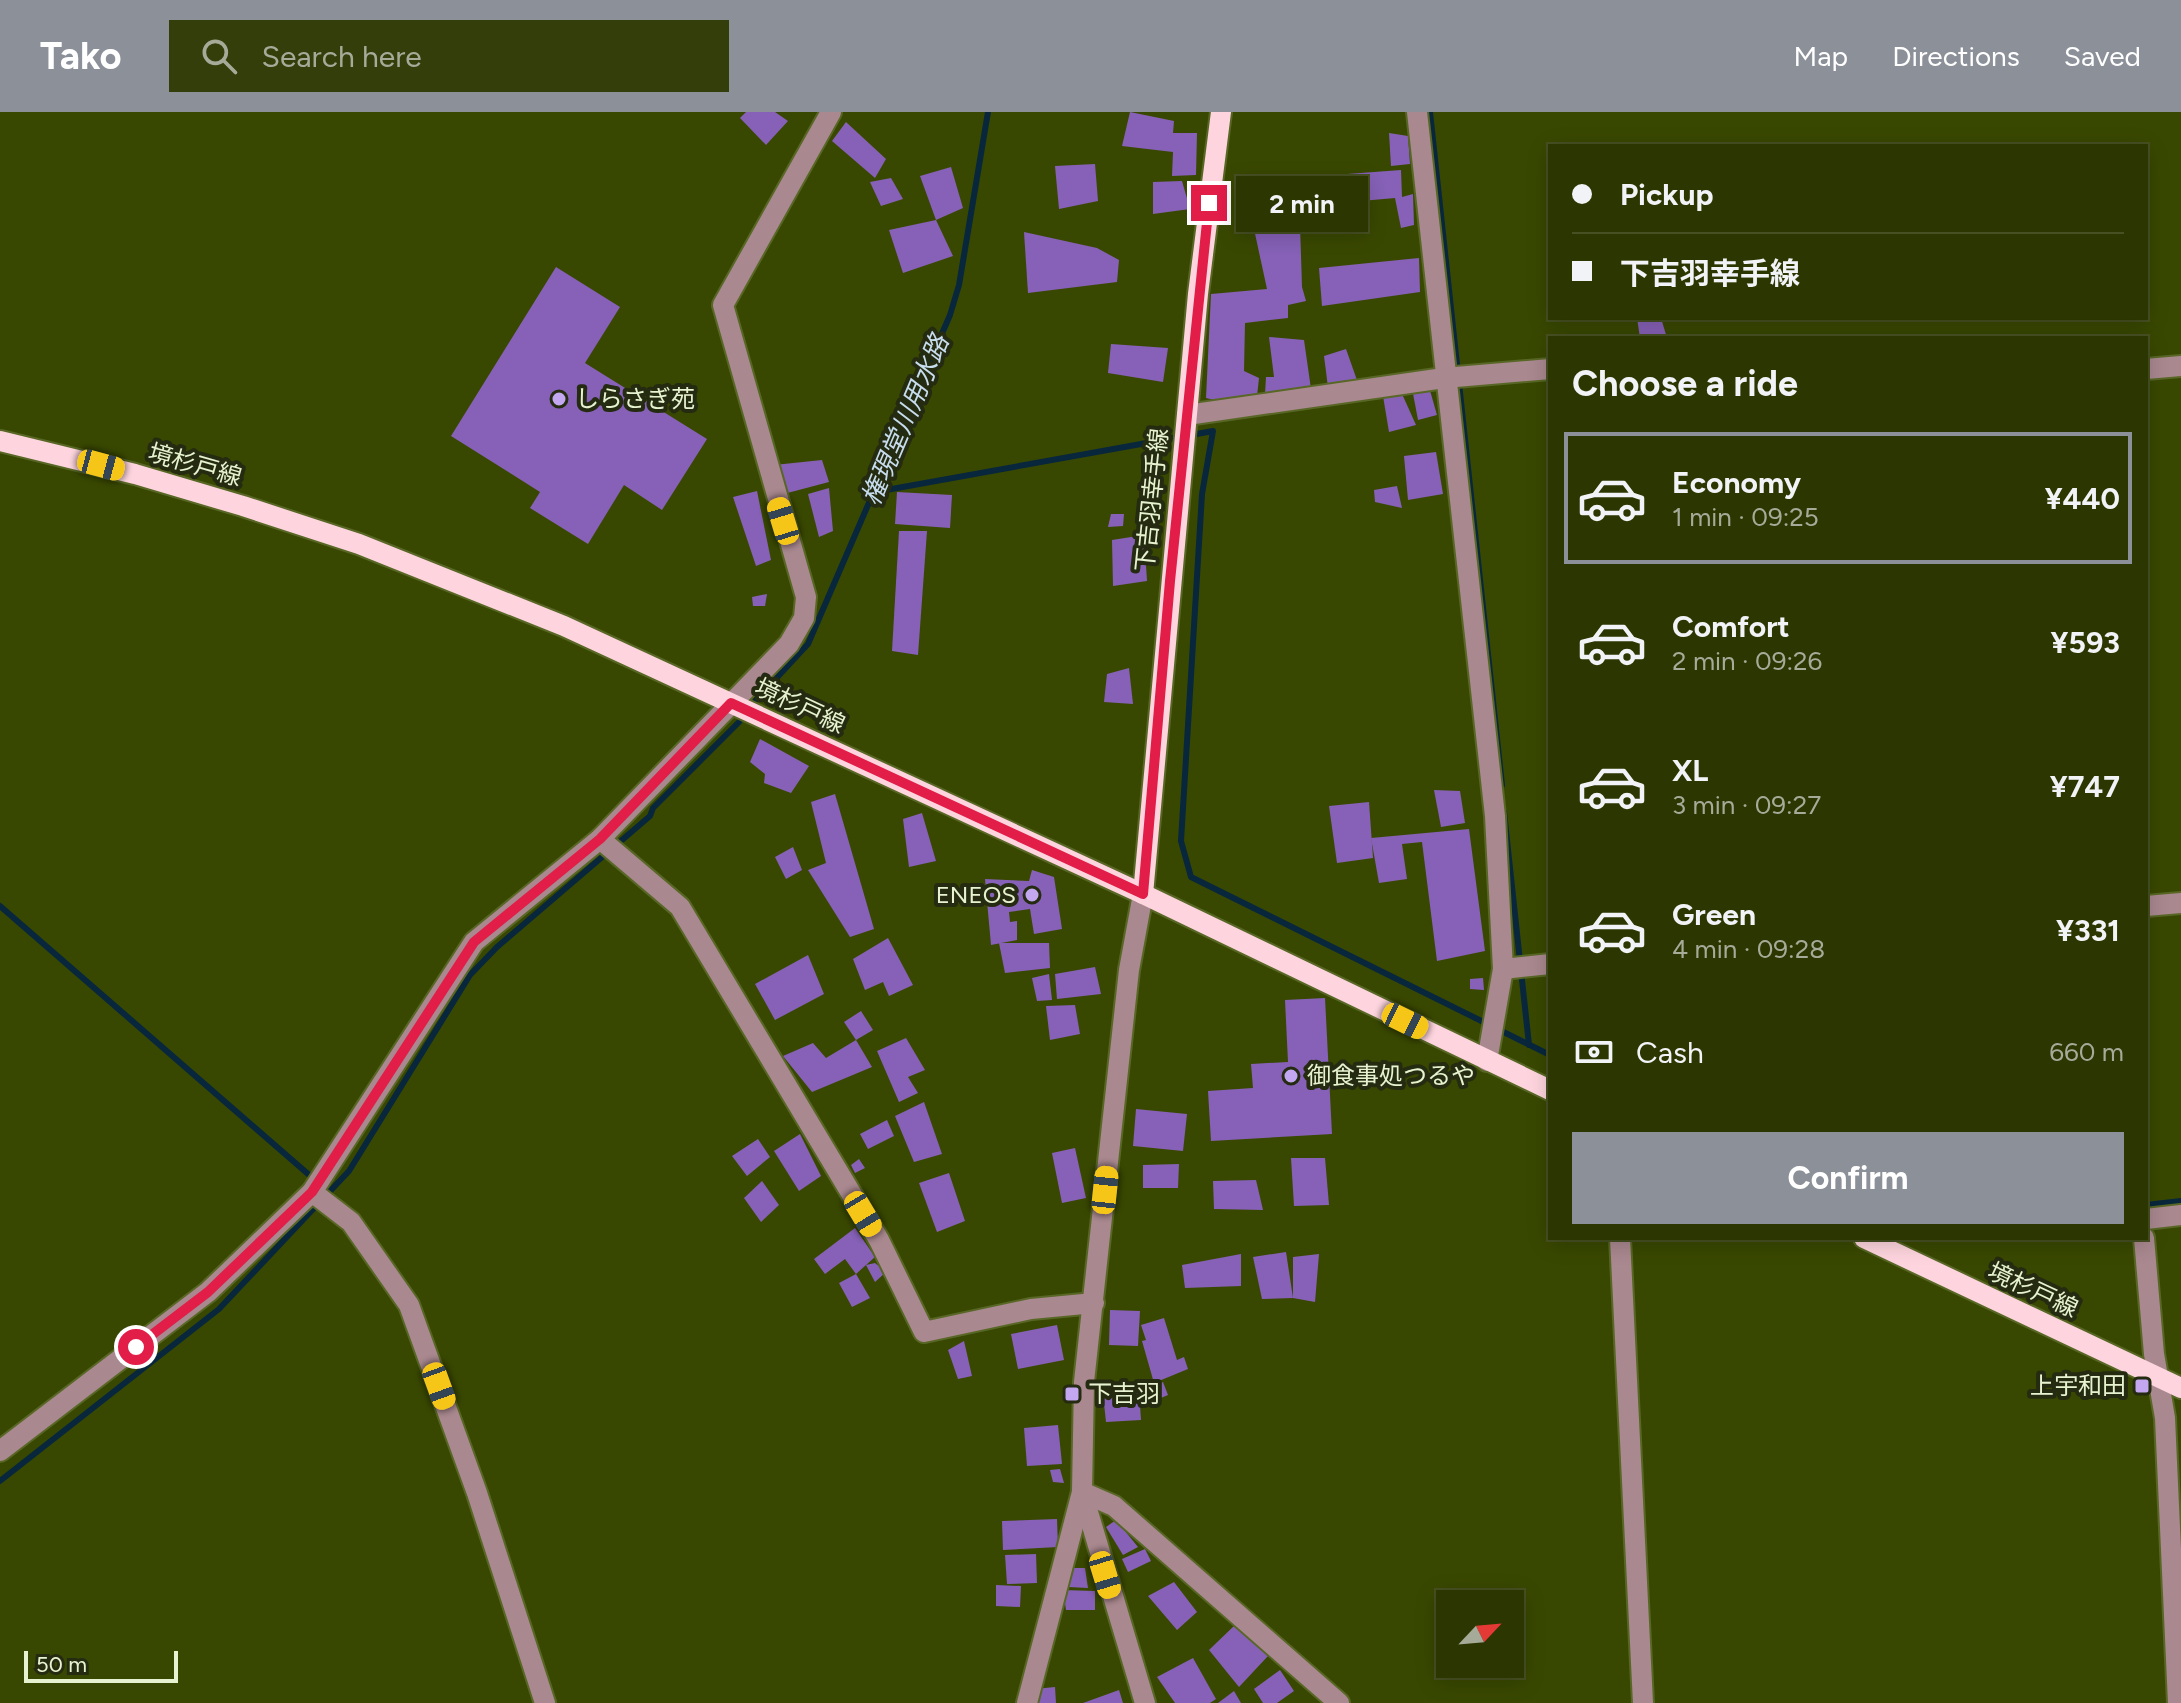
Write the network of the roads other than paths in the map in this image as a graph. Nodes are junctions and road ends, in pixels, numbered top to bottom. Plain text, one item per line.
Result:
1 (831, 112) edge
2 (1221, 112) edge
3 (1417, 112) edge
4 (2181, 366) edge
5 (1548, 369) edge
6 (2148, 369) edge
7 (1444, 378) junction
8 (1187, 415) junction
9 (0, 441) edge
10 (731, 703) junction
11 (600, 839) junction
12 (1143, 894) junction
13 (2181, 903) edge
14 (2148, 906) edge
15 (1548, 964) edge
16 (1503, 969) junction
17 (1487, 1061) junction
18 (1548, 1089) edge
19 (312, 1192) junction
20 (2181, 1215) edge
21 (2148, 1219) edge
22 (1620, 1240) edge
23 (1868, 1240) edge
24 (2144, 1240) edge
25 (1094, 1303) junction
26 (2159, 1378) junction
27 (2181, 1388) edge
28 (0, 1451) edge
29 (1082, 1492) junction
30 (545, 1703) edge
31 (1027, 1703) edge
32 (1145, 1703) edge
33 (1339, 1703) edge
34 (1643, 1703) edge
35 (2178, 1703) edge

1 - 10 street
2 - 8 main road, 下吉羽幸手線
3 - 7 street
4 - 6 street
5 - 7 street
7 - 8 street
7 - 16 street
8 - 12 main road, 下吉羽幸手線
9 - 10 main road, 境杉戸線
10 - 11 street
10 - 12 main road, 境杉戸線
11 - 19 street
11 - 25 street
12 - 17 main road, 境杉戸線
12 - 25 street
13 - 14 street
15 - 16 street
16 - 17 street
17 - 18 main road, 境杉戸線
19 - 28 street
19 - 30 street
20 - 21 street
22 - 34 street
23 - 26 main road, 境杉戸線
24 - 26 street
25 - 29 street
26 - 27 main road, 境杉戸線
26 - 35 street
29 - 31 street
29 - 32 street
29 - 33 street

